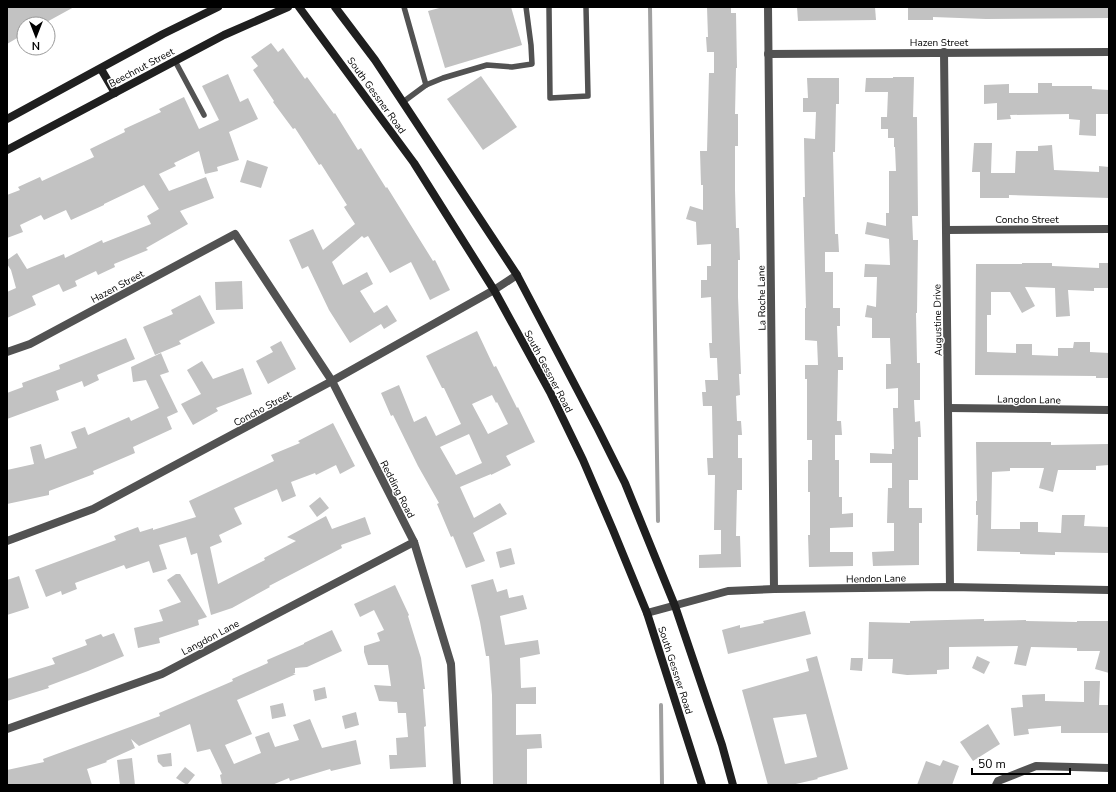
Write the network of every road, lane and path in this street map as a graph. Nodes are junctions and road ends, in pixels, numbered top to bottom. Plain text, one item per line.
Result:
1 (218, 7) edge
2 (288, 7) edge
3 (300, 7) edge
4 (335, 7) edge
5 (404, 7) edge
6 (526, 7) edge
7 (549, 7) edge
8 (586, 7) edge
9 (768, 7) edge
10 (944, 52) junction
11 (1109, 52) edge
12 (768, 54) junction
13 (175, 60) junction
14 (101, 68) junction
15 (426, 85) junction
16 (115, 93) junction
17 (403, 102) junction
18 (204, 115) dead end
19 (7, 120) edge
20 (7, 150) edge
21 (1109, 229) edge
22 (946, 230) junction
23 (235, 234) joint
24 (517, 275) junction
25 (494, 290) junction
26 (7, 352) edge
27 (332, 381) junction
28 (948, 408) junction
29 (1109, 410) edge
30 (7, 541) edge
31 (414, 542) junction
32 (950, 587) junction
33 (774, 589) junction
34 (1109, 590) edge
35 (675, 606) junction
36 (647, 613) junction
37 (7, 729) edge
38 (1109, 768) edge
39 (997, 783) edge
40 (457, 785) edge
41 (702, 785) edge
42 (733, 785) edge

1 - 14 main road, Beechnut Street
2 - 13 main road, Beechnut Street
3 - 25 main road, South Gessner Road
4 - 17 main road, South Gessner Road
5 - 15 lane
6 - 15 lane
7 - 8 lane
9 - 12 street, La Roche Lane
10 - 11 street, Hazen Street
10 - 12 street, Hazen Street
10 - 22 street, Augustine Drive
12 - 33 street, La Roche Lane
13 - 16 main road, Beechnut Street
13 - 18 lane
14 - 16 main road
14 - 19 main road, Beechnut Street
15 - 17 lane
16 - 20 main road, Beechnut Street
17 - 24 main road, South Gessner Road
21 - 22 street, Concho Street
22 - 28 street, Augustine Drive
23 - 26 street, Hazen Street
23 - 27 street, Redding Road
24 - 25 street, Concho Street
24 - 35 main road, South Gessner Road
25 - 27 street, Concho Street
25 - 36 main road, South Gessner Road
27 - 30 street, Concho Street
27 - 31 street, Redding Road
28 - 29 street, Langdon Lane
28 - 32 street, Augustine Drive
31 - 37 street, Langdon Lane
31 - 40 street, Redding Road
32 - 33 street, Hendon Lane
32 - 34 street, Hendon Lane
33 - 35 street, Hendon Lane
35 - 36 street, Hendon Lane
35 - 42 main road, South Gessner Road
36 - 41 main road, South Gessner Road
38 - 39 street

